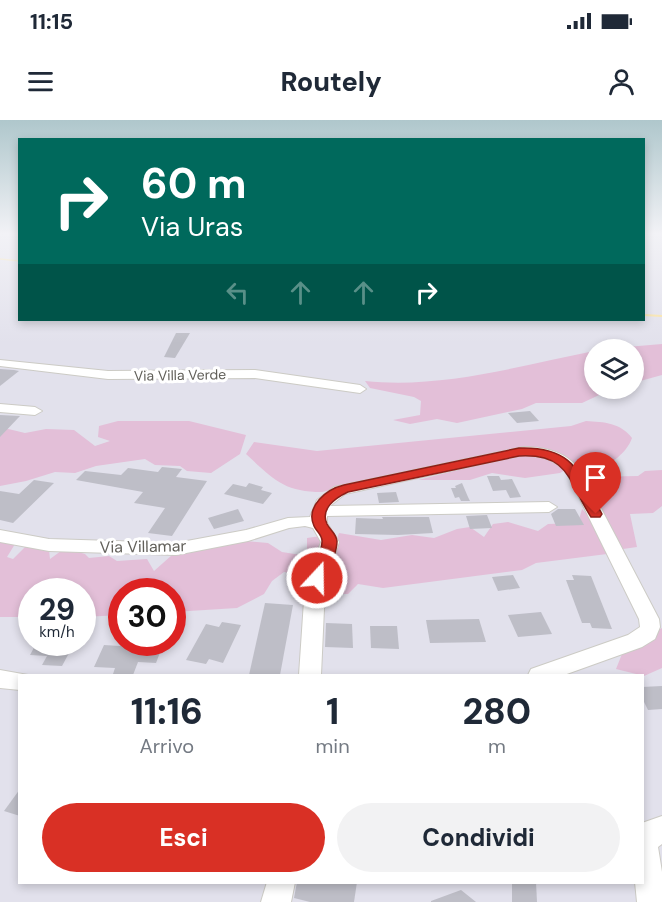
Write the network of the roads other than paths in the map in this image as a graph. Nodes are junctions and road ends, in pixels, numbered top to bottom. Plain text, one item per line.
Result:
1 (0, 363) edge
2 (360, 389) dead end
3 (0, 408) edge
4 (35, 411) dead end
5 (549, 507) dead end
6 (319, 517) junction
7 (0, 536) edge
8 (310, 674) edge
9 (542, 674) edge
10 (0, 679) edge
11 (18, 681) edge
12 (662, 830) edge
13 (280, 884) edge
14 (276, 902) edge
15 (652, 902) edge

1 - 2 street, Via Villa Verde
3 - 4 street
5 - 6 street, Via Villamar
6 - 7 street, Via Villamar
6 - 8 street
6 - 9 street
10 - 11 street
12 - 15 street
13 - 14 street

